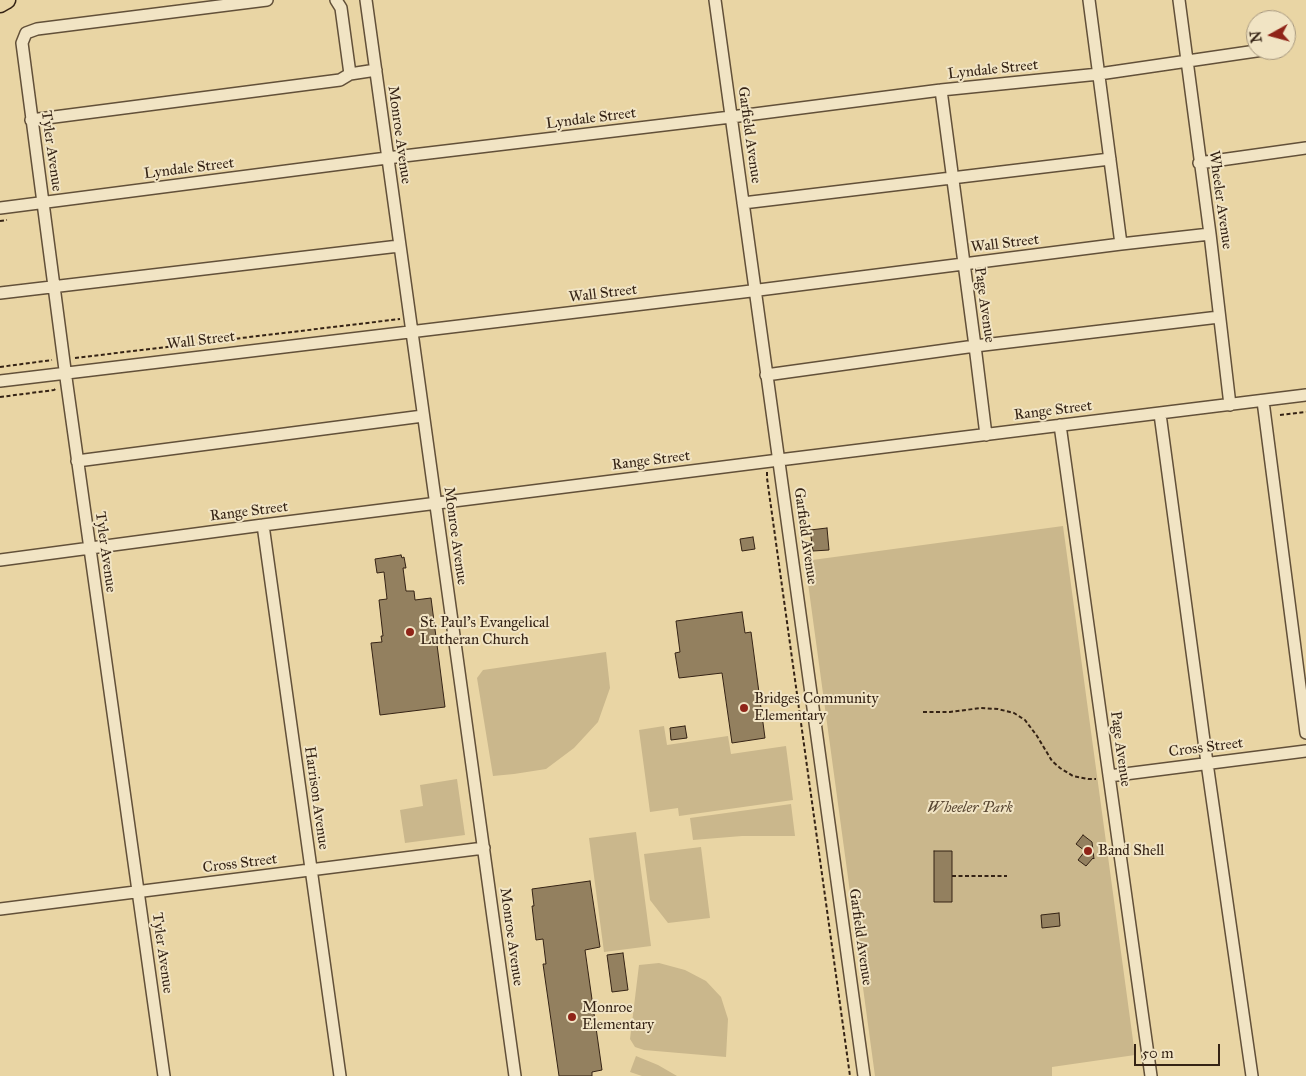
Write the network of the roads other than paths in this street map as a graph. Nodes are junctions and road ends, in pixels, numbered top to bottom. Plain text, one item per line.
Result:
1 (8, 0) edge
2 (267, 0) edge
3 (336, 0) edge
4 (366, 0) edge
5 (715, 0) edge
6 (1089, 0) edge
7 (1178, 0) edge
8 (0, 4) edge
9 (1246, 52) edge
10 (1186, 61) junction
11 (376, 70) junction
12 (350, 74) junction
13 (1099, 74) junction
14 (941, 90) junction
15 (731, 117) junction
16 (31, 120) junction
17 (1306, 148) edge
18 (387, 158) junction
19 (1110, 159) junction
20 (1199, 163) junction
21 (952, 177) junction
22 (743, 202) junction
23 (43, 203) junction
24 (0, 208) edge
25 (1210, 234) junction
26 (1122, 244) junction
27 (400, 246) junction
28 (963, 264) junction
29 (54, 288) junction
30 (755, 291) junction
31 (0, 293) edge
32 (1219, 317) junction
33 (411, 327) junction
34 (975, 346) junction
35 (65, 372) junction
36 (766, 375) junction
37 (0, 381) edge
38 (1306, 396) edge
39 (1263, 401) junction
40 (1230, 405) junction
41 (1160, 414) junction
42 (424, 416) junction
43 (1060, 425) junction
44 (986, 435) junction
45 (77, 461) junction
46 (773, 461) junction
47 (436, 504) junction
48 (263, 525) junction
49 (89, 548) junction
50 (0, 560) edge
51 (1306, 733) edge
52 (1306, 751) edge
53 (1207, 763) junction
54 (1109, 776) junction
55 (484, 848) junction
56 (311, 870) junction
57 (139, 892) junction
58 (0, 909) edge
59 (164, 1076) edge
60 (340, 1076) edge
61 (515, 1076) edge
62 (864, 1076) edge
63 (1151, 1076) edge
64 (1252, 1076) edge

1 - 8 highway
2 - 16 street, Tyler Avenue
3 - 12 street
4 - 11 street, Monroe Avenue
5 - 15 street, Garfield Avenue
6 - 13 street
7 - 10 street, Wheeler Avenue
9 - 10 street, Lyndale Street
10 - 13 street, Lyndale Street
10 - 20 street, Wheeler Avenue
11 - 12 street
11 - 18 street, Monroe Avenue
12 - 16 street
13 - 14 street, Lyndale Street
13 - 19 street
14 - 15 street, Lyndale Street
14 - 21 street, Page Avenue
15 - 18 street, Lyndale Street
15 - 22 street, Garfield Avenue
16 - 23 street, Tyler Avenue
17 - 20 street
18 - 23 street, Lyndale Street
18 - 27 street, Monroe Avenue
19 - 21 street
19 - 26 street
20 - 25 street, Wheeler Avenue
21 - 22 street
21 - 28 street, Page Avenue
22 - 30 street, Garfield Avenue
23 - 24 street, Lyndale Street
23 - 29 street, Tyler Avenue
25 - 26 street, Wall Street
25 - 32 street, Wheeler Avenue
26 - 28 street, Wall Street
27 - 29 street
27 - 33 street, Monroe Avenue
28 - 30 street, Wall Street
28 - 34 street, Page Avenue
29 - 31 street
29 - 35 street, Tyler Avenue
30 - 33 street, Wall Street
30 - 36 street, Garfield Avenue
32 - 34 street
32 - 40 street, Wheeler Avenue
33 - 35 street, Wall Street
33 - 42 street, Monroe Avenue
34 - 36 street
34 - 44 street, Page Avenue
35 - 37 street, Wall Street
35 - 45 street, Tyler Avenue
36 - 46 street, Garfield Avenue
38 - 39 street, Range Street
39 - 40 street, Range Street
39 - 51 street
40 - 41 street, Range Street
41 - 43 street, Range Street
41 - 53 street
42 - 45 street
42 - 47 street, Monroe Avenue
43 - 44 street, Range Street
43 - 54 street, Page Avenue
44 - 46 street, Range Street
45 - 49 street, Tyler Avenue
46 - 47 street, Range Street
46 - 62 street, Garfield Avenue
47 - 48 street, Range Street
47 - 55 street, Monroe Avenue
48 - 49 street, Range Street
48 - 56 street, Harrison Avenue
49 - 50 street, Range Street
49 - 57 street, Tyler Avenue
52 - 53 street, Cross Street
53 - 54 street, Cross Street
53 - 64 street
54 - 63 street, Page Avenue
55 - 56 street, Cross Street
55 - 61 street, Monroe Avenue
56 - 57 street, Cross Street
56 - 60 street, Harrison Avenue
57 - 58 street, Cross Street
57 - 59 street, Tyler Avenue

